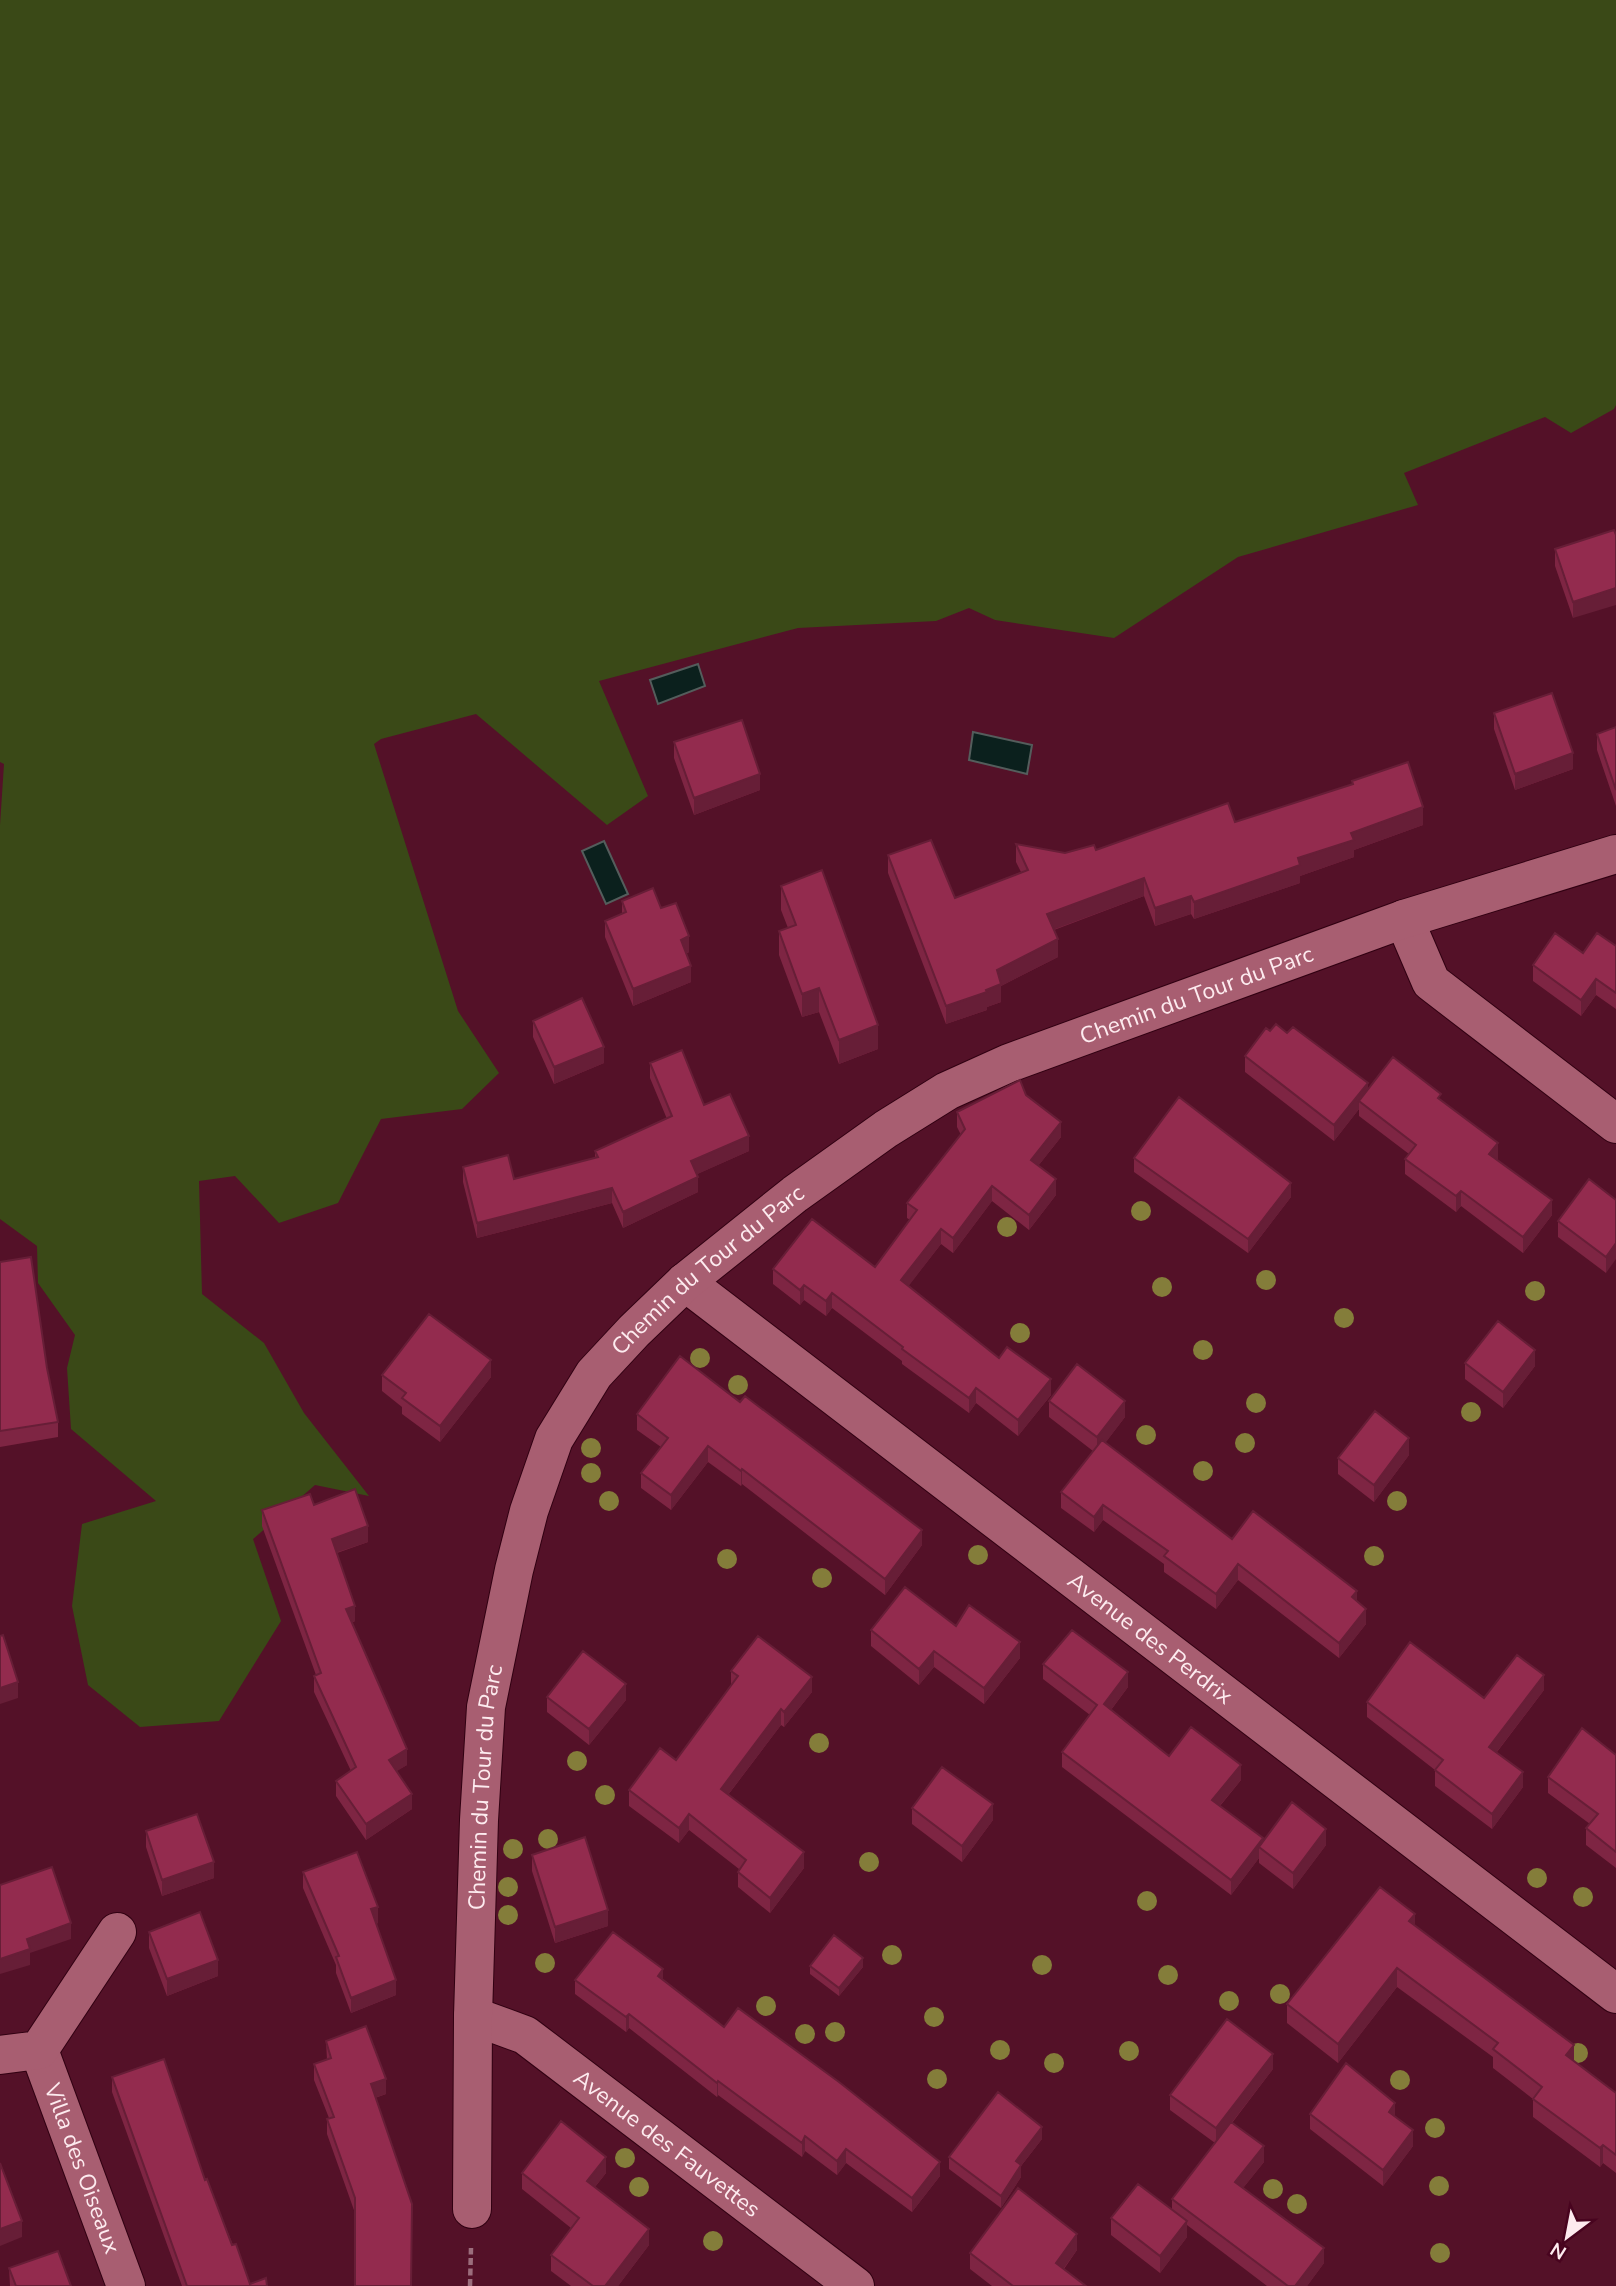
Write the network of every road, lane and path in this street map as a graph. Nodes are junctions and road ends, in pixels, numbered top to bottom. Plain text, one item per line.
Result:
1 (1616, 854) edge
2 (1404, 919) junction
3 (1616, 1124) edge
4 (685, 1282) junction
5 (117, 1932) dead end
6 (1616, 1993) edge
7 (473, 2016) junction
8 (39, 2050) junction
9 (0, 2055) edge
10 (472, 2209) dead end
11 (126, 2286) edge
12 (855, 2286) edge

1 - 2 street, Chemin du Tour du Parc
2 - 3 street
2 - 4 street, Chemin du Tour du Parc
4 - 6 street, Avenue des Perdrix
4 - 7 street, Chemin du Tour du Parc
5 - 8 street
7 - 10 street, Chemin du Tour du Parc
7 - 12 street, Avenue des Fauvettes
8 - 9 street
8 - 11 street, Villa des Oiseaux

